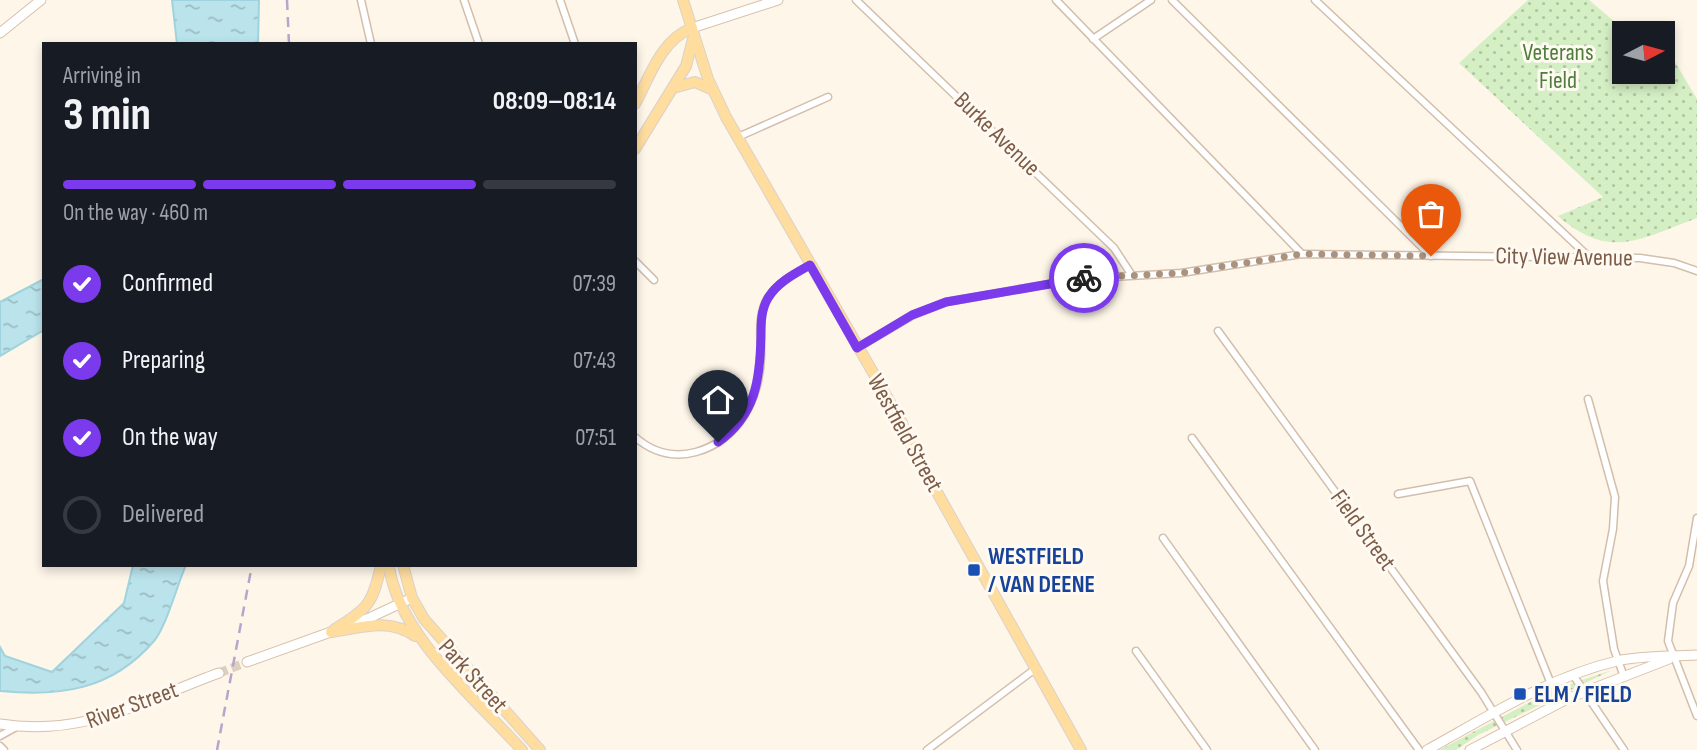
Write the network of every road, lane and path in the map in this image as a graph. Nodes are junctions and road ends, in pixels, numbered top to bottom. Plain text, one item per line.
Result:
1 (41, 0) edge
2 (360, 0) edge
3 (464, 0) edge
4 (560, 0) edge
5 (682, 0) edge
6 (778, 0) edge
7 (856, 0) edge
8 (1056, 0) edge
9 (1152, 0) edge
10 (1172, 0) edge
11 (1315, 0) edge
12 (692, 28) junction
13 (0, 33) edge
14 (1093, 38) junction
15 (370, 42) edge
16 (478, 42) edge
17 (574, 42) edge
18 (673, 88) junction
19 (715, 93) junction
20 (828, 97) dead end
21 (637, 100) edge
22 (738, 137) junction
23 (637, 146) edge
24 (1302, 254) junction
25 (1431, 256) junction
26 (1590, 258) junction
27 (637, 263) edge
28 (810, 265) junction
29 (1697, 271) edge
30 (1131, 274) junction
31 (654, 280) dead end
32 (1218, 331) dead end
33 (857, 348) junction
34 (1588, 399) dead end
35 (637, 438) edge
36 (1192, 438) dead end
37 (1398, 494) dead end
38 (1697, 518) edge
39 (1163, 538) dead end
40 (381, 567) edge
41 (389, 567) edge
42 (404, 567) edge
43 (412, 598) junction
44 (399, 606) junction
45 (331, 632) junction
46 (430, 650) junction
47 (1136, 651) dead end
48 (1697, 655) edge
49 (1672, 658) junction
50 (1618, 661) junction
51 (247, 662) tunnel mouth
52 (1035, 668) junction
53 (219, 673) tunnel mouth
54 (1623, 674) junction
55 (1573, 675) junction
56 (1551, 684) junction
57 (1584, 691) junction
58 (1496, 712) junction
59 (1697, 716) edge
60 (0, 724) edge
61 (18, 726) junction
62 (1506, 730) junction
63 (0, 736) edge
64 (0, 746) edge
65 (4, 750) edge
66 (522, 750) edge
67 (540, 750) edge
68 (927, 750) edge
69 (1081, 750) edge
70 (1207, 750) edge
71 (1315, 750) edge
72 (1419, 750) edge
73 (1427, 750) edge
74 (1471, 750) edge
75 (1517, 750) edge
76 (1624, 750) edge

1 - 13 main road
2 - 15 street
3 - 16 street
4 - 17 street
5 - 12 main road, Westfield Street
6 - 12 main road
7 - 30 street, Burke Avenue
8 - 14 street
9 - 14 street
10 - 25 street
11 - 26 street
12 - 18 main road
12 - 19 main road, Westfield Street
12 - 21 main road
14 - 24 street
18 - 19 main road
18 - 23 main road
19 - 22 main road, Westfield Street
20 - 22 street
22 - 28 main road, Westfield Street
24 - 25 street, City View Avenue
24 - 30 street, City View Avenue
25 - 26 street, City View Avenue
26 - 29 street, City View Avenue
27 - 31 street
28 - 33 main road, Westfield Street
28 - 35 street
30 - 33 street, City View Avenue
32 - 58 street, Field Street
33 - 52 main road, Westfield Street
34 - 50 street
36 - 72 street
37 - 56 street
38 - 49 street
39 - 71 street
40 - 45 main road
41 - 44 main road
42 - 43 main road, Park Street
43 - 44 main road
43 - 67 main road, Park Street
44 - 45 main road
44 - 46 main road, Park Street
45 - 46 main road
45 - 51 main road
46 - 66 main road, Park Street
47 - 70 street
48 - 49 main road
49 - 50 main road
49 - 54 main road
49 - 59 street
50 - 54 street
50 - 55 main road
52 - 68 street
52 - 69 main road, Westfield Street
53 - 61 main road, River Street
54 - 57 main road
55 - 56 main road
55 - 57 street
56 - 58 main road
57 - 62 main road
57 - 76 street
58 - 62 street, Field Street
58 - 73 main road
60 - 61 main road, River Street
61 - 63 street
62 - 74 main road
62 - 75 street, Field Street
64 - 65 street

